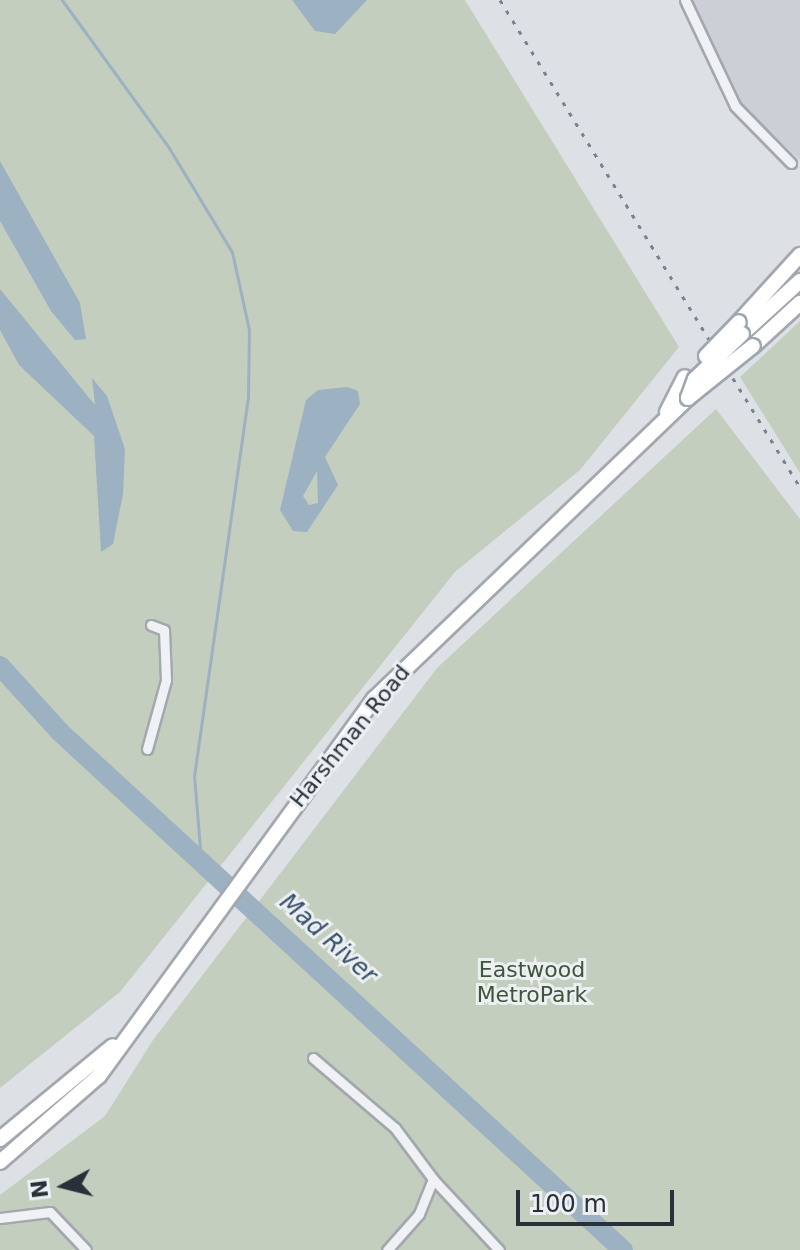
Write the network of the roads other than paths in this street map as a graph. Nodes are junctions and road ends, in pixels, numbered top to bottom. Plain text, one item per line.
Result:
1 (685, 0) edge
2 (791, 163) dead end
3 (800, 255) edge
4 (800, 281) edge
5 (800, 303) edge
6 (740, 328) junction
7 (688, 398) junction
8 (660, 424) junction
9 (151, 625) dead end
10 (147, 749) dead end
11 (120, 1041) junction
12 (313, 1058) dead end
13 (0, 1139) edge
14 (0, 1162) edge
15 (433, 1179) junction
16 (0, 1218) edge
17 (86, 1250) edge
18 (387, 1250) edge
19 (499, 1250) edge

1 - 2 street
3 - 6 main road
4 - 6 main road, Harshman Road
5 - 7 main road, Harshman Road, bridge
6 - 7 main road, Harshman Road, bridge
6 - 8 main road, bridge
7 - 8 main road, Harshman Road
8 - 11 main road, Harshman Road
9 - 10 street
11 - 13 main road, Harshman Road
11 - 14 main road, Harshman Road
12 - 15 street
15 - 18 street
15 - 19 street
16 - 17 street

